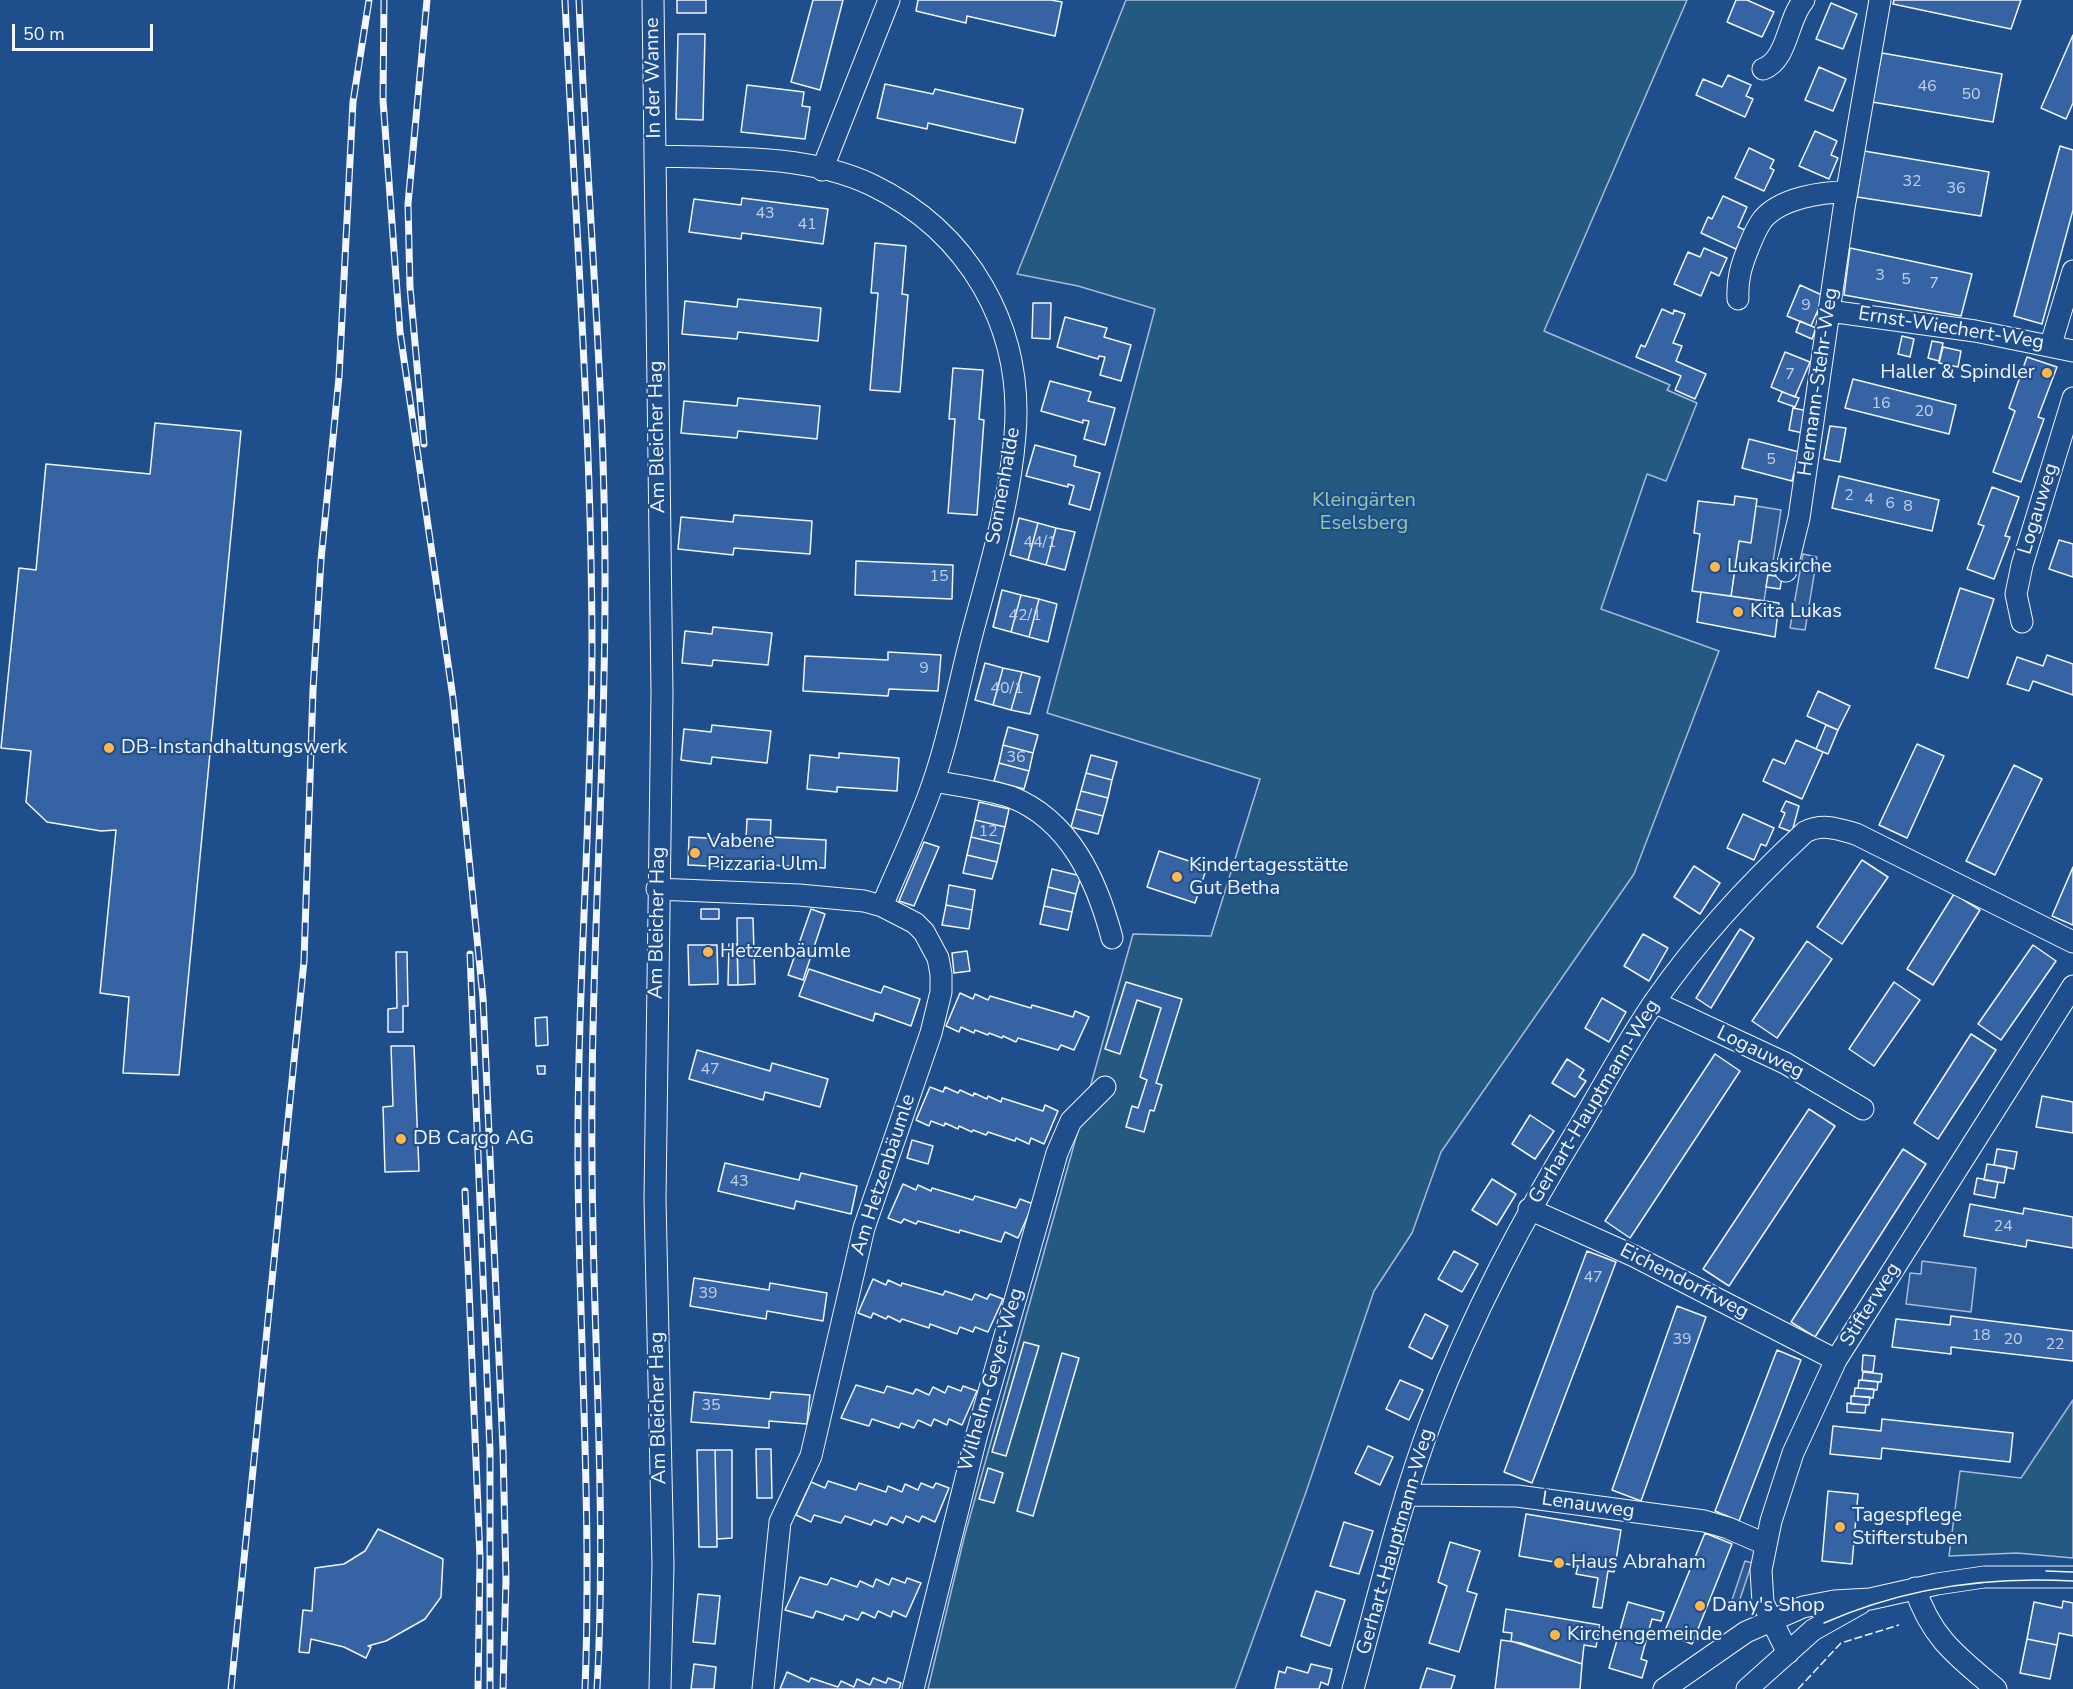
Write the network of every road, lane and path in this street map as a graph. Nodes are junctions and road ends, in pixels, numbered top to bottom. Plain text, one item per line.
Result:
1 (653, 0) edge
2 (889, 0) edge
3 (1804, 0) edge
4 (1880, 0) edge
5 (1763, 69) dead end
6 (656, 156) junction
7 (822, 170) junction
8 (1847, 192) junction
9 (2073, 272) edge
10 (1738, 299) dead end
11 (1829, 311) junction
12 (2051, 344) junction
13 (2073, 351) edge
14 (2073, 398) edge
15 (1786, 571) dead end
16 (2022, 622) dead end
17 (934, 781) junction
18 (657, 889) junction
19 (882, 906) junction
20 (1112, 938) dead end
21 (2073, 942) edge
22 (2073, 986) edge
23 (1654, 1002) junction
24 (1106, 1087) dead end
25 (1863, 1109) dead end
26 (1529, 1209) junction
27 (1836, 1360) junction
28 (1406, 1495) junction
29 (1765, 1544) junction
30 (2073, 1577) edge
31 (1915, 1588) junction
32 (1870, 1599) junction
33 (1770, 1620) junction
34 (1788, 1653) junction
35 (660, 1689) edge
36 (763, 1689) edge
37 (913, 1689) edge
38 (1353, 1689) edge
39 (1664, 1689) edge
40 (1747, 1689) edge
41 (1996, 1689) edge

1 - 6 street, In der Wanne
2 - 7 street
3 - 5 street
4 - 8 street, Hermann-Stehr-Weg
6 - 7 street, Sonnenhalde
6 - 18 street, Am Bleicher Hag
7 - 17 street, Sonnenhalde
8 - 10 street
8 - 11 street, Hermann-Stehr-Weg
9 - 12 street
11 - 12 street, Ernst-Wiechert-Weg
11 - 15 street, Hermann-Stehr-Weg
12 - 13 street, Ernst-Wiechert-Weg
14 - 16 street, Logauweg
17 - 19 street, Sonnenhalde
17 - 20 street
18 - 19 street, Am Hetzenbäumle
18 - 35 street, Am Bleicher Hag
19 - 36 street, Am Hetzenbäumle
21 - 23 street, Gerhart-Hauptmann-Weg
22 - 27 street, Stifterweg
23 - 25 street, Logauweg
23 - 26 street, Gerhart-Hauptmann-Weg
24 - 37 street, Wilhelm-Geyer-Weg
26 - 27 street, Eichendorffweg
26 - 28 street, Gerhart-Hauptmann-Weg
27 - 29 street, Stifterweg
28 - 29 street, Lenauweg
28 - 38 street, Gerhart-Hauptmann-Weg
29 - 33 street, Stifterweg
30 - 31 street
31 - 32 street
31 - 41 street
32 - 33 street
32 - 34 street
33 - 34 street, Stifterweg
33 - 39 street
34 - 40 street

